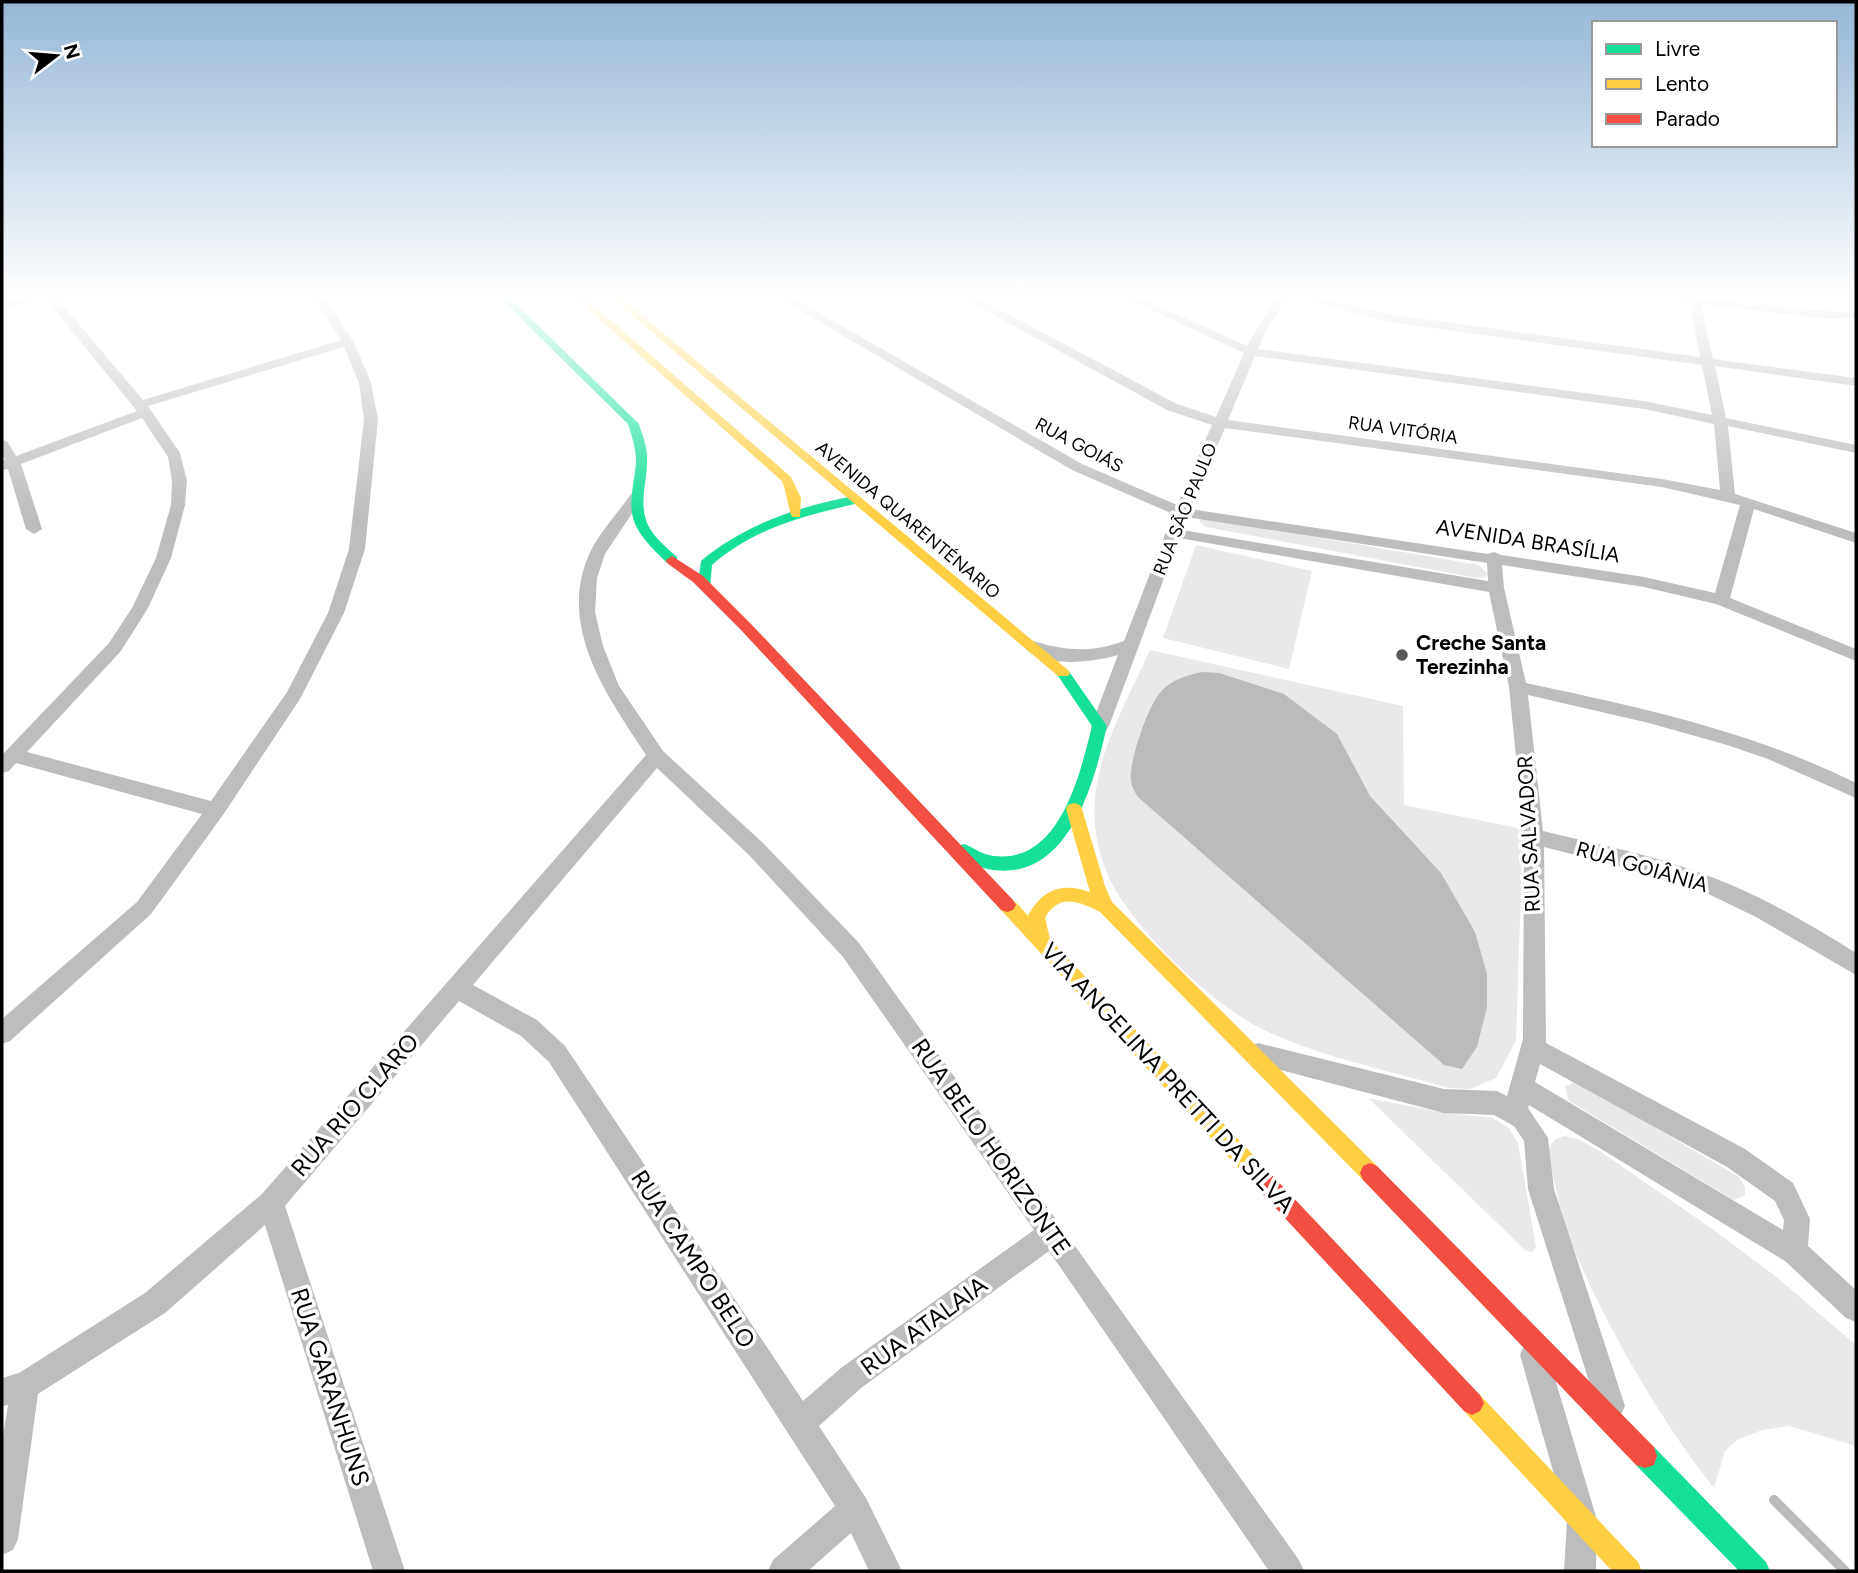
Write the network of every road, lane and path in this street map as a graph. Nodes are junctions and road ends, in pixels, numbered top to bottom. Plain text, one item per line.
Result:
1 (112, 370) edge
2 (260, 370) edge
3 (360, 370) edge
4 (580, 370) edge
5 (662, 370) edge
6 (704, 370) edge
7 (910, 370) edge
8 (1104, 370) edge
9 (1243, 370) edge
10 (1388, 370) edge
11 (1710, 370) edge
12 (1766, 370) edge
13 (1856, 382) edge
14 (144, 408) junction
15 (1719, 422) junction
16 (1219, 423) junction
17 (2, 444) edge
18 (1856, 449) edge
19 (7, 464) edge
20 (1728, 496) junction
21 (636, 497) junction
22 (855, 500) junction
23 (1748, 503) junction
24 (1181, 512) junction
25 (796, 514) junction
26 (34, 529) dead end
27 (1174, 533) junction
28 (1856, 538) edge
29 (1493, 557) junction
30 (705, 585) junction
31 (1496, 588) junction
32 (1721, 600) junction
33 (1133, 643) junction
34 (1026, 645) junction
35 (1856, 655) edge
36 (1518, 687) junction
37 (1100, 726) junction
38 (656, 756) junction
39 (7, 761) edge
40 (1856, 792) edge
41 (1074, 809) junction
42 (216, 810) junction
43 (1534, 837) junction
44 (956, 845) junction
45 (1106, 907) junction
46 (1042, 944) junction
47 (1856, 965) edge
48 (456, 988) junction
49 (2, 1033) edge
50 (1533, 1048) junction
51 (1256, 1054) junction
52 (1519, 1099) junction
53 (271, 1203) junction
54 (1052, 1233) junction
55 (1794, 1252) junction
56 (1856, 1308) edge
57 (1530, 1339) junction
58 (13, 1389) edge
59 (800, 1423) junction
60 (1618, 1430) junction
61 (855, 1509) junction
62 (1582, 1520) junction
63 (2, 1539) edge
64 (389, 1571) edge
65 (784, 1571) edge
66 (887, 1571) edge
67 (1288, 1571) edge
68 (1580, 1571) edge
69 (1629, 1571) edge
70 (1757, 1571) edge

1 - 14 street
2 - 14 street
3 - 42 street
4 - 21 main road
5 - 25 main road
6 - 22 main road, AVENIDA QUARENTÉNARIO
7 - 24 street, RUA GOIÁS
8 - 16 street, RUA VITÓRIA
9 - 16 street, RUA SÃO PAULO
10 - 15 street
11 - 15 street
12 - 13 street
14 - 19 street
14 - 39 street
15 - 18 street
15 - 20 street
16 - 20 street, RUA VITÓRIA
16 - 24 street, RUA SÃO PAULO
17 - 19 street
19 - 26 street
20 - 23 street, RUA VITÓRIA
21 - 30 main road, VIA ANGELINA PRETTI DA SILVA
21 - 38 street, RUA BELO HORIZONTE
22 - 25 main road
22 - 34 main road, AVENIDA QUARENTÉNARIO
23 - 28 street, RUA VITÓRIA
23 - 32 street
24 - 27 street, RUA SÃO PAULO
24 - 29 street, AVENIDA BRASÍLIA
25 - 30 main road
27 - 31 street
27 - 33 street, RUA SÃO PAULO
29 - 31 street, RUA SALVADOR
29 - 32 street, AVENIDA BRASÍLIA
30 - 44 main road, VIA ANGELINA PRETTI DA SILVA
31 - 36 street, RUA SALVADOR
32 - 35 street, AVENIDA BRASÍLIA
33 - 34 street
33 - 37 street, RUA SÃO PAULO
34 - 37 main road, AVENIDA QUARENTÉNARIO
36 - 40 street
36 - 43 street, RUA SALVADOR
37 - 41 main road
38 - 48 street, RUA RIO CLARO
38 - 54 street, RUA BELO HORIZONTE
39 - 42 street
41 - 44 main road
41 - 45 main road
42 - 49 street
43 - 47 street, RUA GOIÂNIA
43 - 50 street, RUA SALVADOR
44 - 46 main road, VIA ANGELINA PRETTI DA SILVA
45 - 46 main road
45 - 51 main road
46 - 62 main road, VIA ANGELINA PRETTI DA SILVA
48 - 53 street, RUA RIO CLARO
48 - 59 street, RUA CAMPO BELO
50 - 52 street, RUA SALVADOR
50 - 55 street
51 - 52 street
51 - 57 main road
52 - 55 street
52 - 60 street
53 - 58 street, RUA RIO CLARO
53 - 64 street, RUA GARANHUNS
54 - 59 street, RUA ATALAIA
54 - 67 street, RUA BELO HORIZONTE
55 - 56 street
57 - 60 main road
57 - 62 street
58 - 63 street
59 - 61 street, RUA CAMPO BELO
60 - 70 main road
61 - 65 street
61 - 66 street, RUA CAMPO BELO
62 - 68 street
62 - 69 main road, VIA ANGELINA PRETTI DA SILVA

